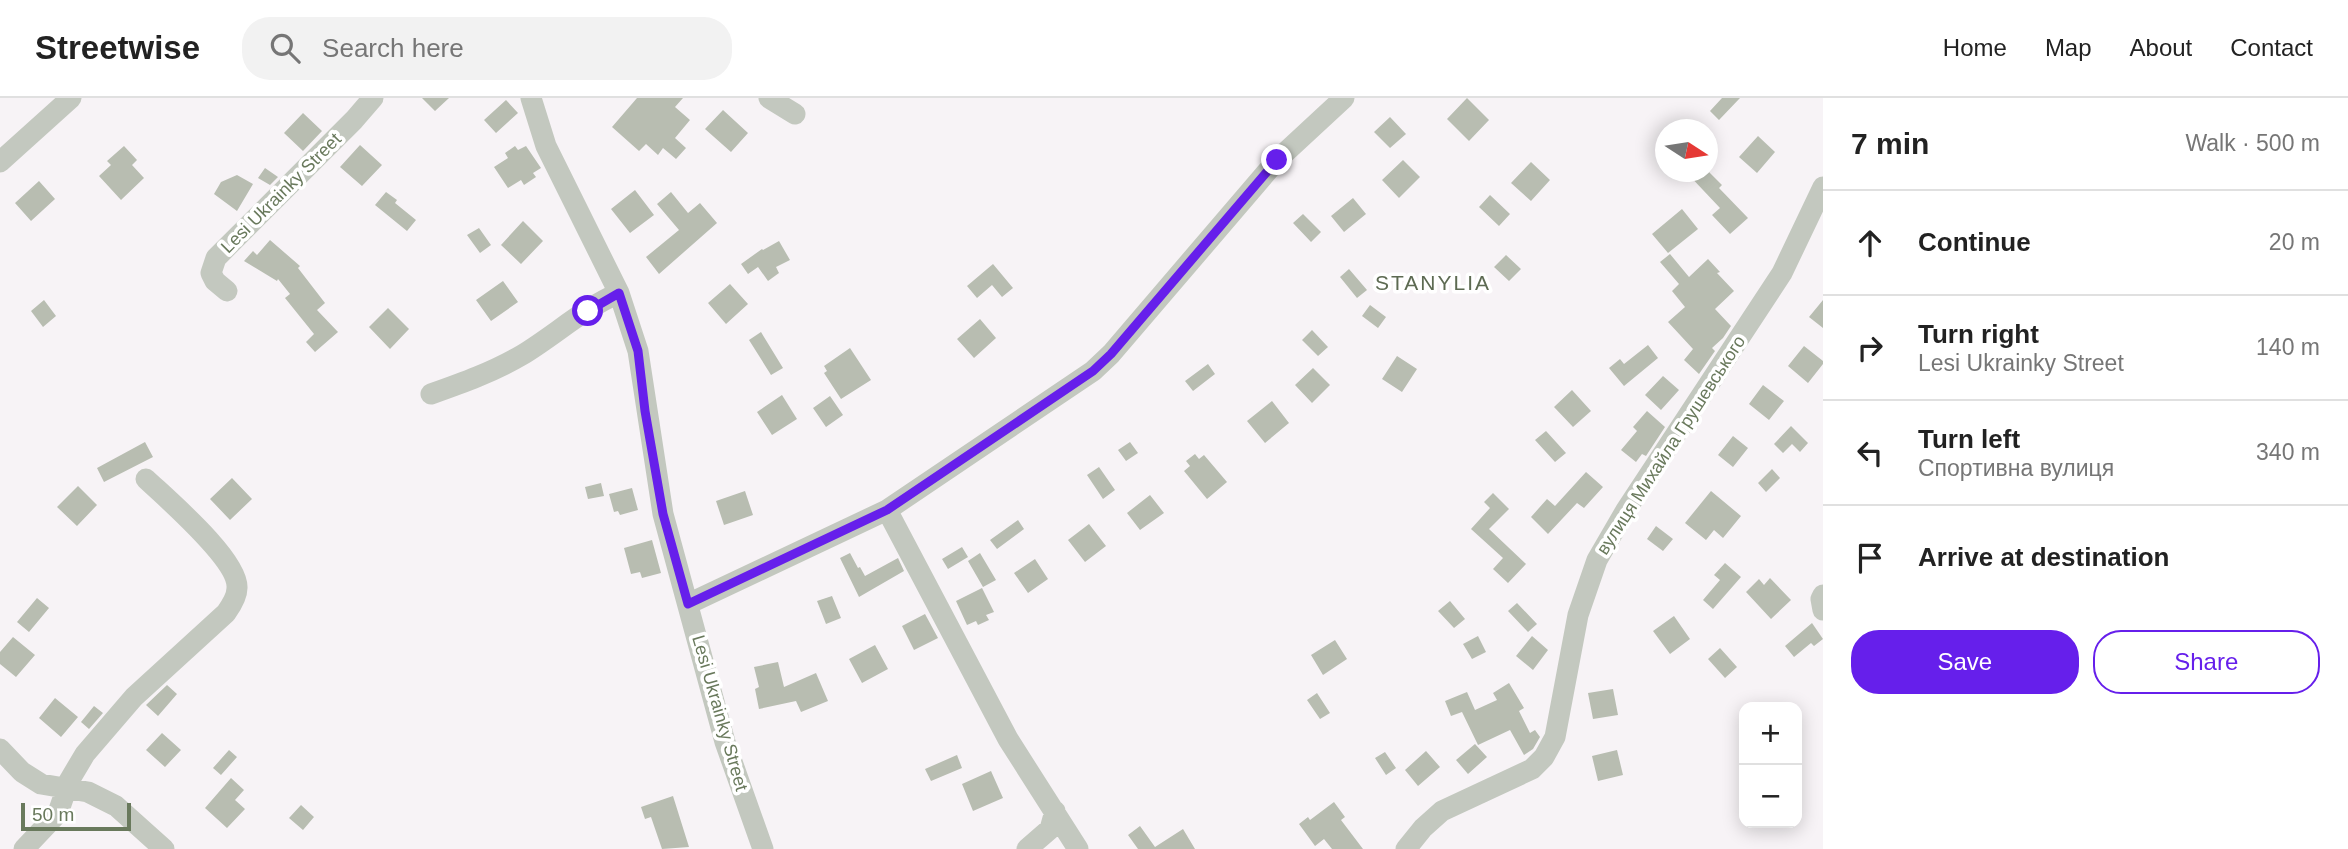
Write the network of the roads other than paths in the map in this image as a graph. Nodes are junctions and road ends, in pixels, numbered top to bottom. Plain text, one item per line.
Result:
1 (71, 98) edge
2 (373, 98) edge
3 (531, 98) edge
4 (769, 98) edge
5 (1344, 98) edge
6 (795, 114) dead end
7 (0, 162) edge
8 (1823, 187) edge
9 (227, 291) dead end
10 (619, 293) junction
11 (431, 394) dead end
12 (146, 479) dead end
13 (887, 510) junction
14 (1823, 595) edge
15 (688, 604) junction
16 (1823, 610) edge
17 (0, 750) edge
18 (66, 790) junction
19 (1055, 811) junction
20 (156, 846) edge
21 (24, 849) edge
22 (763, 849) edge
23 (1027, 849) edge
24 (1078, 849) edge
25 (1406, 849) edge

1 - 7 street
2 - 9 street, Lesi Ukrainky Street
3 - 10 street, Lesi Ukrainky Street
4 - 6 street
5 - 13 street
8 - 25 street, вулиця Михайла Грушевського
10 - 11 street
10 - 15 street, Lesi Ukrainky Street
12 - 18 street
13 - 15 street
13 - 19 street
14 - 16 street
15 - 22 street, Lesi Ukrainky Street
17 - 18 street
18 - 20 street
18 - 21 street
19 - 23 street
19 - 24 street

